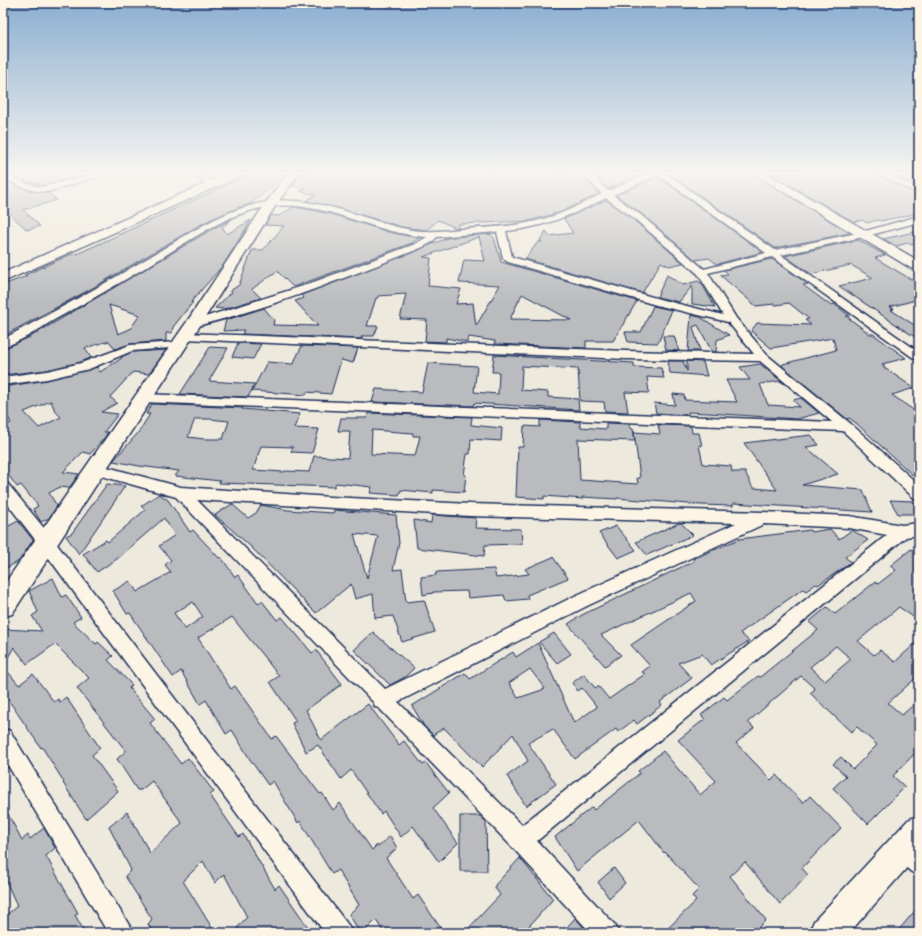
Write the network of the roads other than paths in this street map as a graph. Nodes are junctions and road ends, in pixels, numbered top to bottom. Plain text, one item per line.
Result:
1 (141, 217) edge
2 (230, 217) edge
3 (263, 217) edge
4 (351, 217) edge
5 (560, 217) edge
6 (637, 217) edge
7 (719, 217) edge
8 (833, 217) edge
9 (915, 221) edge
10 (919, 227) edge
11 (502, 229) junction
12 (435, 234) junction
13 (863, 234) junction
14 (772, 254) junction
15 (919, 267) edge
16 (702, 272) junction
17 (3, 278) edge
18 (732, 320) junction
19 (186, 335) junction
20 (3, 344) edge
21 (919, 357) edge
22 (763, 358) junction
23 (3, 381) edge
24 (143, 398) junction
25 (846, 428) junction
26 (96, 468) junction
27 (3, 488) edge
28 (181, 493) junction
29 (919, 494) edge
30 (763, 518) junction
31 (910, 530) edge
32 (46, 542) junction
33 (3, 606) edge
34 (382, 700) junction
35 (3, 738) edge
36 (521, 840) junction
37 (914, 848) edge
38 (121, 933) edge
39 (340, 933) edge
40 (607, 933) edge
41 (826, 933) edge

1 - 17 street
2 - 20 street
3 - 19 street
4 - 12 street
5 - 11 street
6 - 16 street
7 - 14 street
8 - 13 street
9 - 10 street
9 - 13 street
11 - 12 street
11 - 18 street
12 - 19 street
13 - 14 street
13 - 15 street
14 - 16 street
14 - 21 street
16 - 18 street
18 - 22 street
19 - 22 street
19 - 23 street
19 - 24 street
22 - 25 street
24 - 25 street
24 - 26 street
25 - 29 street
26 - 28 street
26 - 32 street
27 - 32 street
28 - 30 street
28 - 34 street
30 - 31 street
30 - 34 street
31 - 36 street
32 - 33 street
32 - 39 street
34 - 36 street
35 - 38 street
36 - 40 street
37 - 41 street

